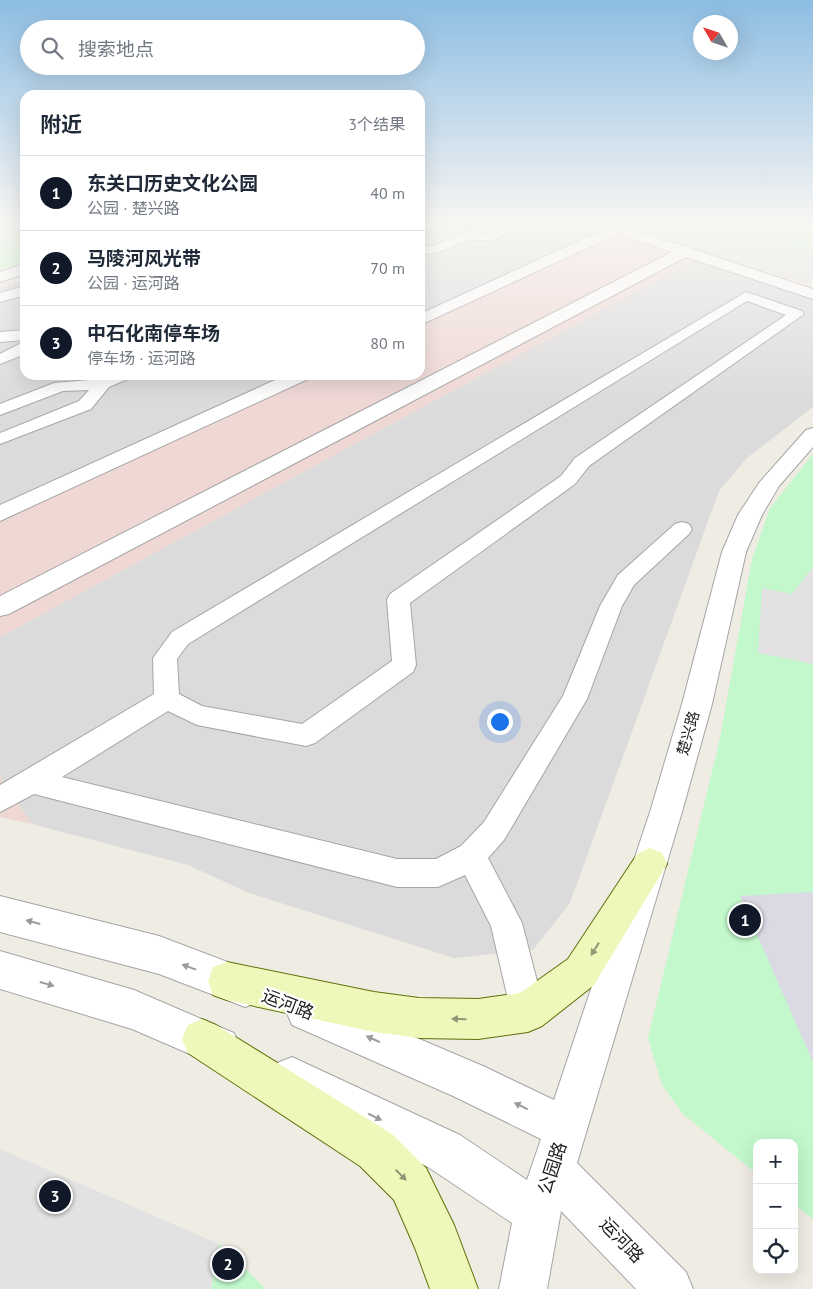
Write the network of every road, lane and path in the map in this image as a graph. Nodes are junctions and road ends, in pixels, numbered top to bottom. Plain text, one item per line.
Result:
1 (493, 284) edge
2 (621, 284) edge
3 (784, 284) edge
4 (0, 285) edge
5 (12, 294) edge
6 (813, 294) edge
7 (425, 318) edge
8 (20, 335) edge
9 (0, 337) edge
10 (20, 350) edge
11 (0, 360) edge
12 (112, 380) edge
13 (290, 380) edge
14 (103, 384) junction
15 (0, 410) edge
16 (813, 434) edge
17 (0, 439) edge
18 (0, 514) edge
19 (682, 529) dead end
20 (0, 607) edge
21 (167, 699) junction
22 (30, 782) junction
23 (0, 800) edge
24 (472, 856) junction
25 (650, 864) junction
26 (0, 914) edge
27 (0, 970) edge
28 (227, 981) junction
29 (528, 1012) junction
30 (202, 1039) junction
31 (590, 1049) joint
32 (559, 1149) junction
33 (537, 1213) junction
34 (454, 1289) edge
35 (523, 1289) edge
36 (670, 1289) edge

1 - 7 street
2 - 20 street
3 - 6 street
4 - 5 lane
8 - 9 lane
10 - 11 lane
12 - 14 lane
13 - 18 street
14 - 15 lane
14 - 17 lane
16 - 25 street, 楚兴路
19 - 24 lane
21 - 21 lane
21 - 22 lane
22 - 23 lane
22 - 24 lane
24 - 29 lane
25 -> 29 main road
25 - 31 street, 楚兴路
28 -> 26 street, 运河路
27 -> 30 street
29 -> 28 main road
32 -> 28 street, 运河路
30 -> 33 street
30 -> 34 main road
31 - 32 street, 公园路
32 - 33 street, 公园路
32 - 36 street, 运河路
33 - 35 street, 公园路

